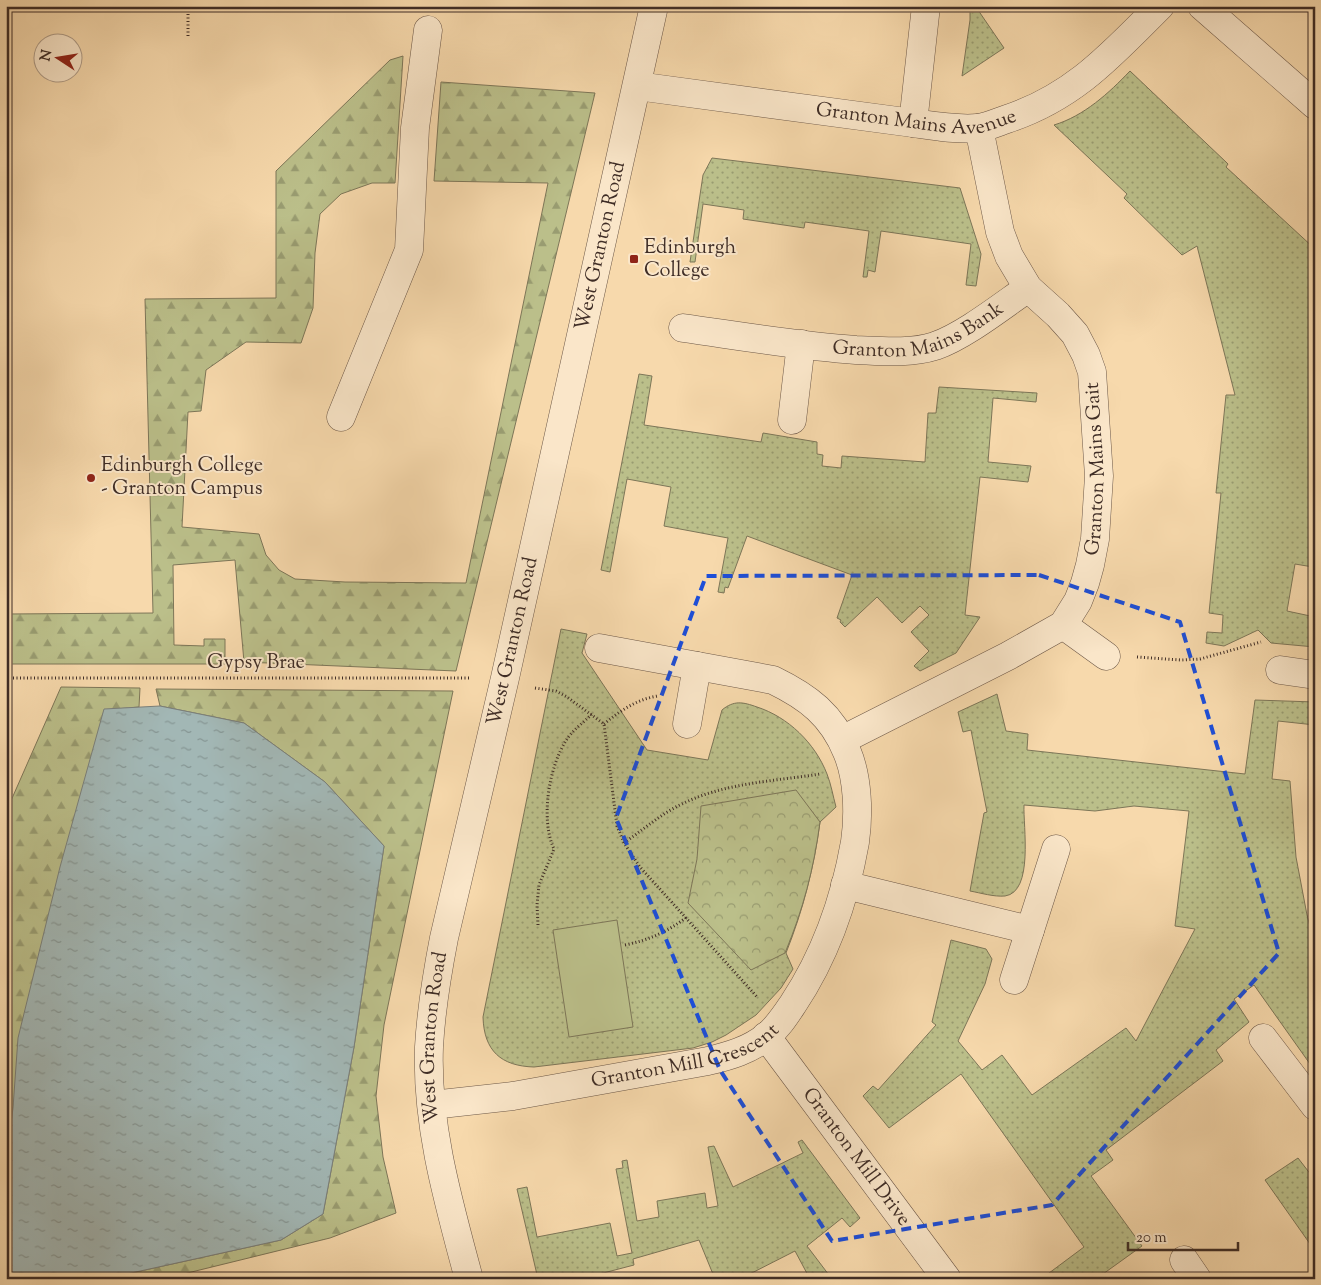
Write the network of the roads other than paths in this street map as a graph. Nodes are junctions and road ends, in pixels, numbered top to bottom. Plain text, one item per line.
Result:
1 (654, 6) edge
2 (926, 6) edge
3 (1160, 6) edge
4 (1202, 6) edge
5 (428, 30) dead end
6 (637, 86) junction
7 (1315, 105) edge
8 (913, 123) junction
9 (979, 128) junction
10 (1028, 288) junction
11 (683, 328) dead end
12 (801, 344) junction
13 (341, 417) dead end
14 (792, 420) dead end
15 (1063, 624) junction
16 (599, 648) dead end
17 (1106, 656) road end
18 (697, 666) junction
19 (1280, 670) road end
20 (1315, 675) edge
21 (687, 724) dead end
22 (842, 740) junction
23 (1056, 849) dead end
24 (845, 884) junction
25 (1030, 930) junction
26 (1014, 980) dead end
27 (773, 1030) junction
28 (1263, 1038) dead end
29 (432, 1105) junction
30 (1315, 1106) edge
31 (469, 1279) edge
32 (947, 1279) edge

1 - 6 street, West Granton Road
2 - 8 street
3 - 9 street, Granton Mains Avenue
4 - 7 street
5 - 13 street
6 - 8 street, Granton Mains Avenue
6 - 29 street, West Granton Road
8 - 9 street, Granton Mains Avenue
9 - 10 street, Granton Mains Gait
10 - 12 street, Granton Mains Bank
10 - 15 street, Granton Mains Gait
11 - 12 street, Granton Mains Bank
12 - 14 street, Granton Mains Bank
15 - 17 street
15 - 22 street, Granton Mains Gait
16 - 18 street, Granton Mill Crescent
18 - 21 street
18 - 22 street, Granton Mill Crescent
19 - 20 street
22 - 24 street, Granton Mill Crescent
23 - 25 street
24 - 25 street
24 - 27 street, Granton Mill Crescent
25 - 26 street
27 - 29 street, Granton Mill Crescent
27 - 32 street, Granton Mill Drive
28 - 30 street
29 - 31 street, West Granton Road

